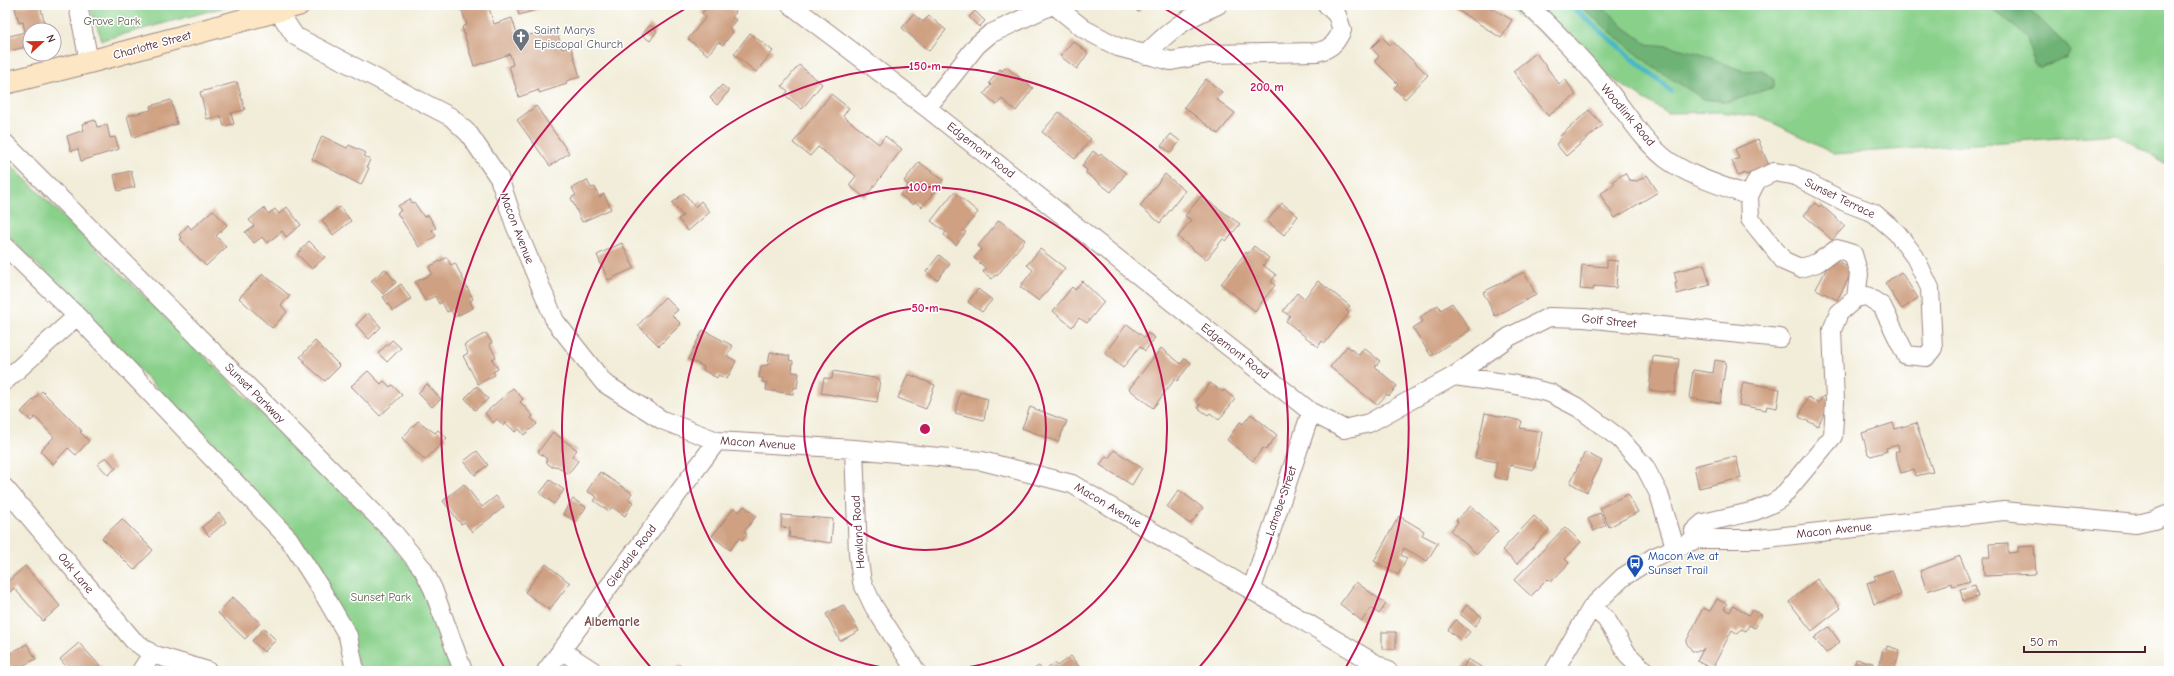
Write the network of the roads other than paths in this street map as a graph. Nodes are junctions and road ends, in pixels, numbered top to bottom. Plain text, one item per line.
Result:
1 (78, 5) edge
2 (791, 5) edge
3 (1053, 5) edge
4 (1218, 5) edge
5 (1327, 5) edge
6 (1528, 5) edge
7 (288, 8) edge
8 (1145, 55) junction
9 (89, 62) junction
10 (5, 83) edge
11 (927, 108) junction
12 (5, 143) edge
13 (1749, 196) junction
14 (5, 246) edge
15 (1856, 298) junction
16 (77, 316) junction
17 (1780, 338) dead end
18 (1454, 376) junction
19 (5, 380) edge
20 (1311, 412) junction
21 (717, 441) junction
22 (854, 449) junction
23 (5, 488) edge
24 (2169, 514) edge
25 (1697, 539) junction
26 (1675, 547) junction
27 (1251, 590) junction
28 (1592, 607) junction
29 (561, 650) junction
30 (152, 654) junction
31 (141, 671) edge
32 (208, 671) edge
33 (354, 671) edge
34 (463, 671) edge
35 (546, 671) edge
36 (593, 671) edge
37 (916, 671) edge
38 (1388, 671) edge
39 (1554, 671) edge
40 (1645, 671) edge

1 - 9 street
2 - 11 street, Edgemont Road
3 - 8 street
3 - 11 street
4 - 8 street
5 - 8 street
6 - 13 street, Woodlink Road
7 - 9 street, Charlotte Street
7 - 21 street, Macon Avenue
9 - 10 street, Charlotte Street
11 - 20 street, Edgemont Road
12 - 34 street, Sunset Parkway
13 - 15 street
13 - 15 street, Sunset Terrace
14 - 16 street
15 - 25 street
16 - 19 street
16 - 33 street
17 - 18 street, Golf Street
18 - 20 street, Edgemont Road
18 - 26 street
20 - 27 street, Latrobe Street
21 - 22 street, Macon Avenue
21 - 29 street, Glendale Road
22 - 27 street, Macon Avenue
22 - 37 street, Howland Road
23 - 30 street, Oak Lane
24 - 25 street, Macon Avenue
25 - 26 street, Macon Avenue
26 - 28 street, Macon Avenue
27 - 38 street, Macon Avenue
28 - 39 street, Macon Avenue
28 - 40 street
29 - 35 street, Glendale Road
29 - 36 street
30 - 31 street
30 - 32 street, Oak Lane

